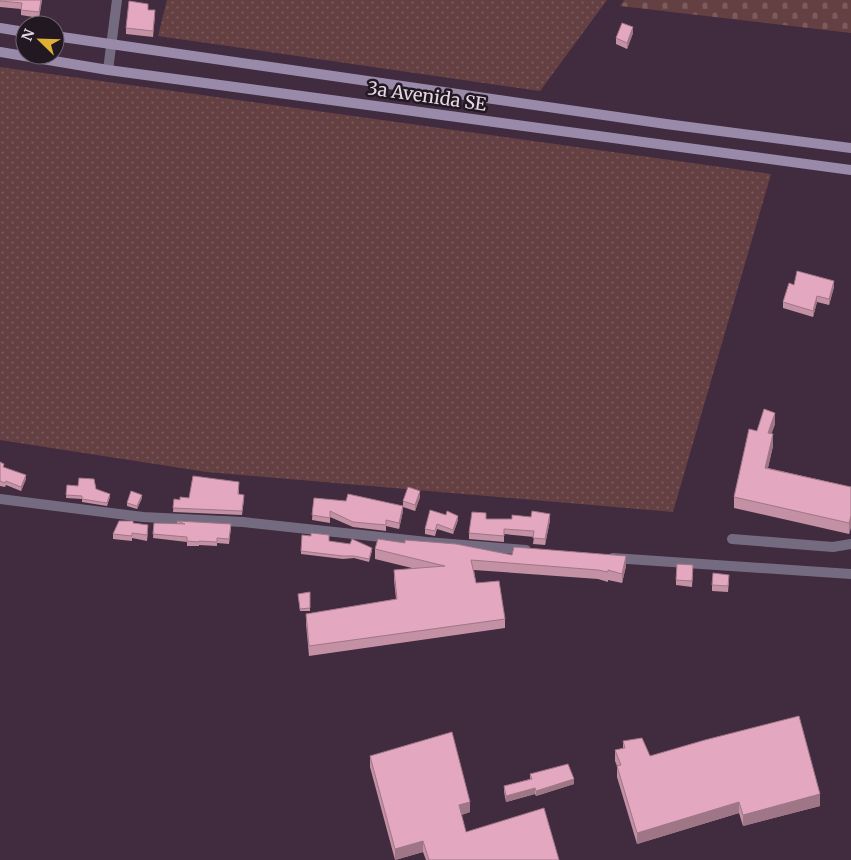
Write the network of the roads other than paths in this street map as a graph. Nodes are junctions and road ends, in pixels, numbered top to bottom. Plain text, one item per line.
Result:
1 (117, 0) edge
2 (0, 28) edge
3 (15, 30) edge
4 (65, 37) edge
5 (112, 44) junction
6 (0, 52) edge
7 (108, 70) junction
8 (851, 148) edge
9 (851, 170) edge
10 (0, 499) edge
11 (732, 539) dead end
12 (851, 544) edge
13 (532, 551) edge
14 (600, 556) edge
15 (851, 574) edge

1 - 5 street
2 - 3 street
4 - 5 street
5 - 7 street
5 - 8 street
6 - 7 street, 3a Avenida SE
7 - 9 street, 3a Avenida SE
10 - 13 street
11 - 12 street
14 - 15 street

